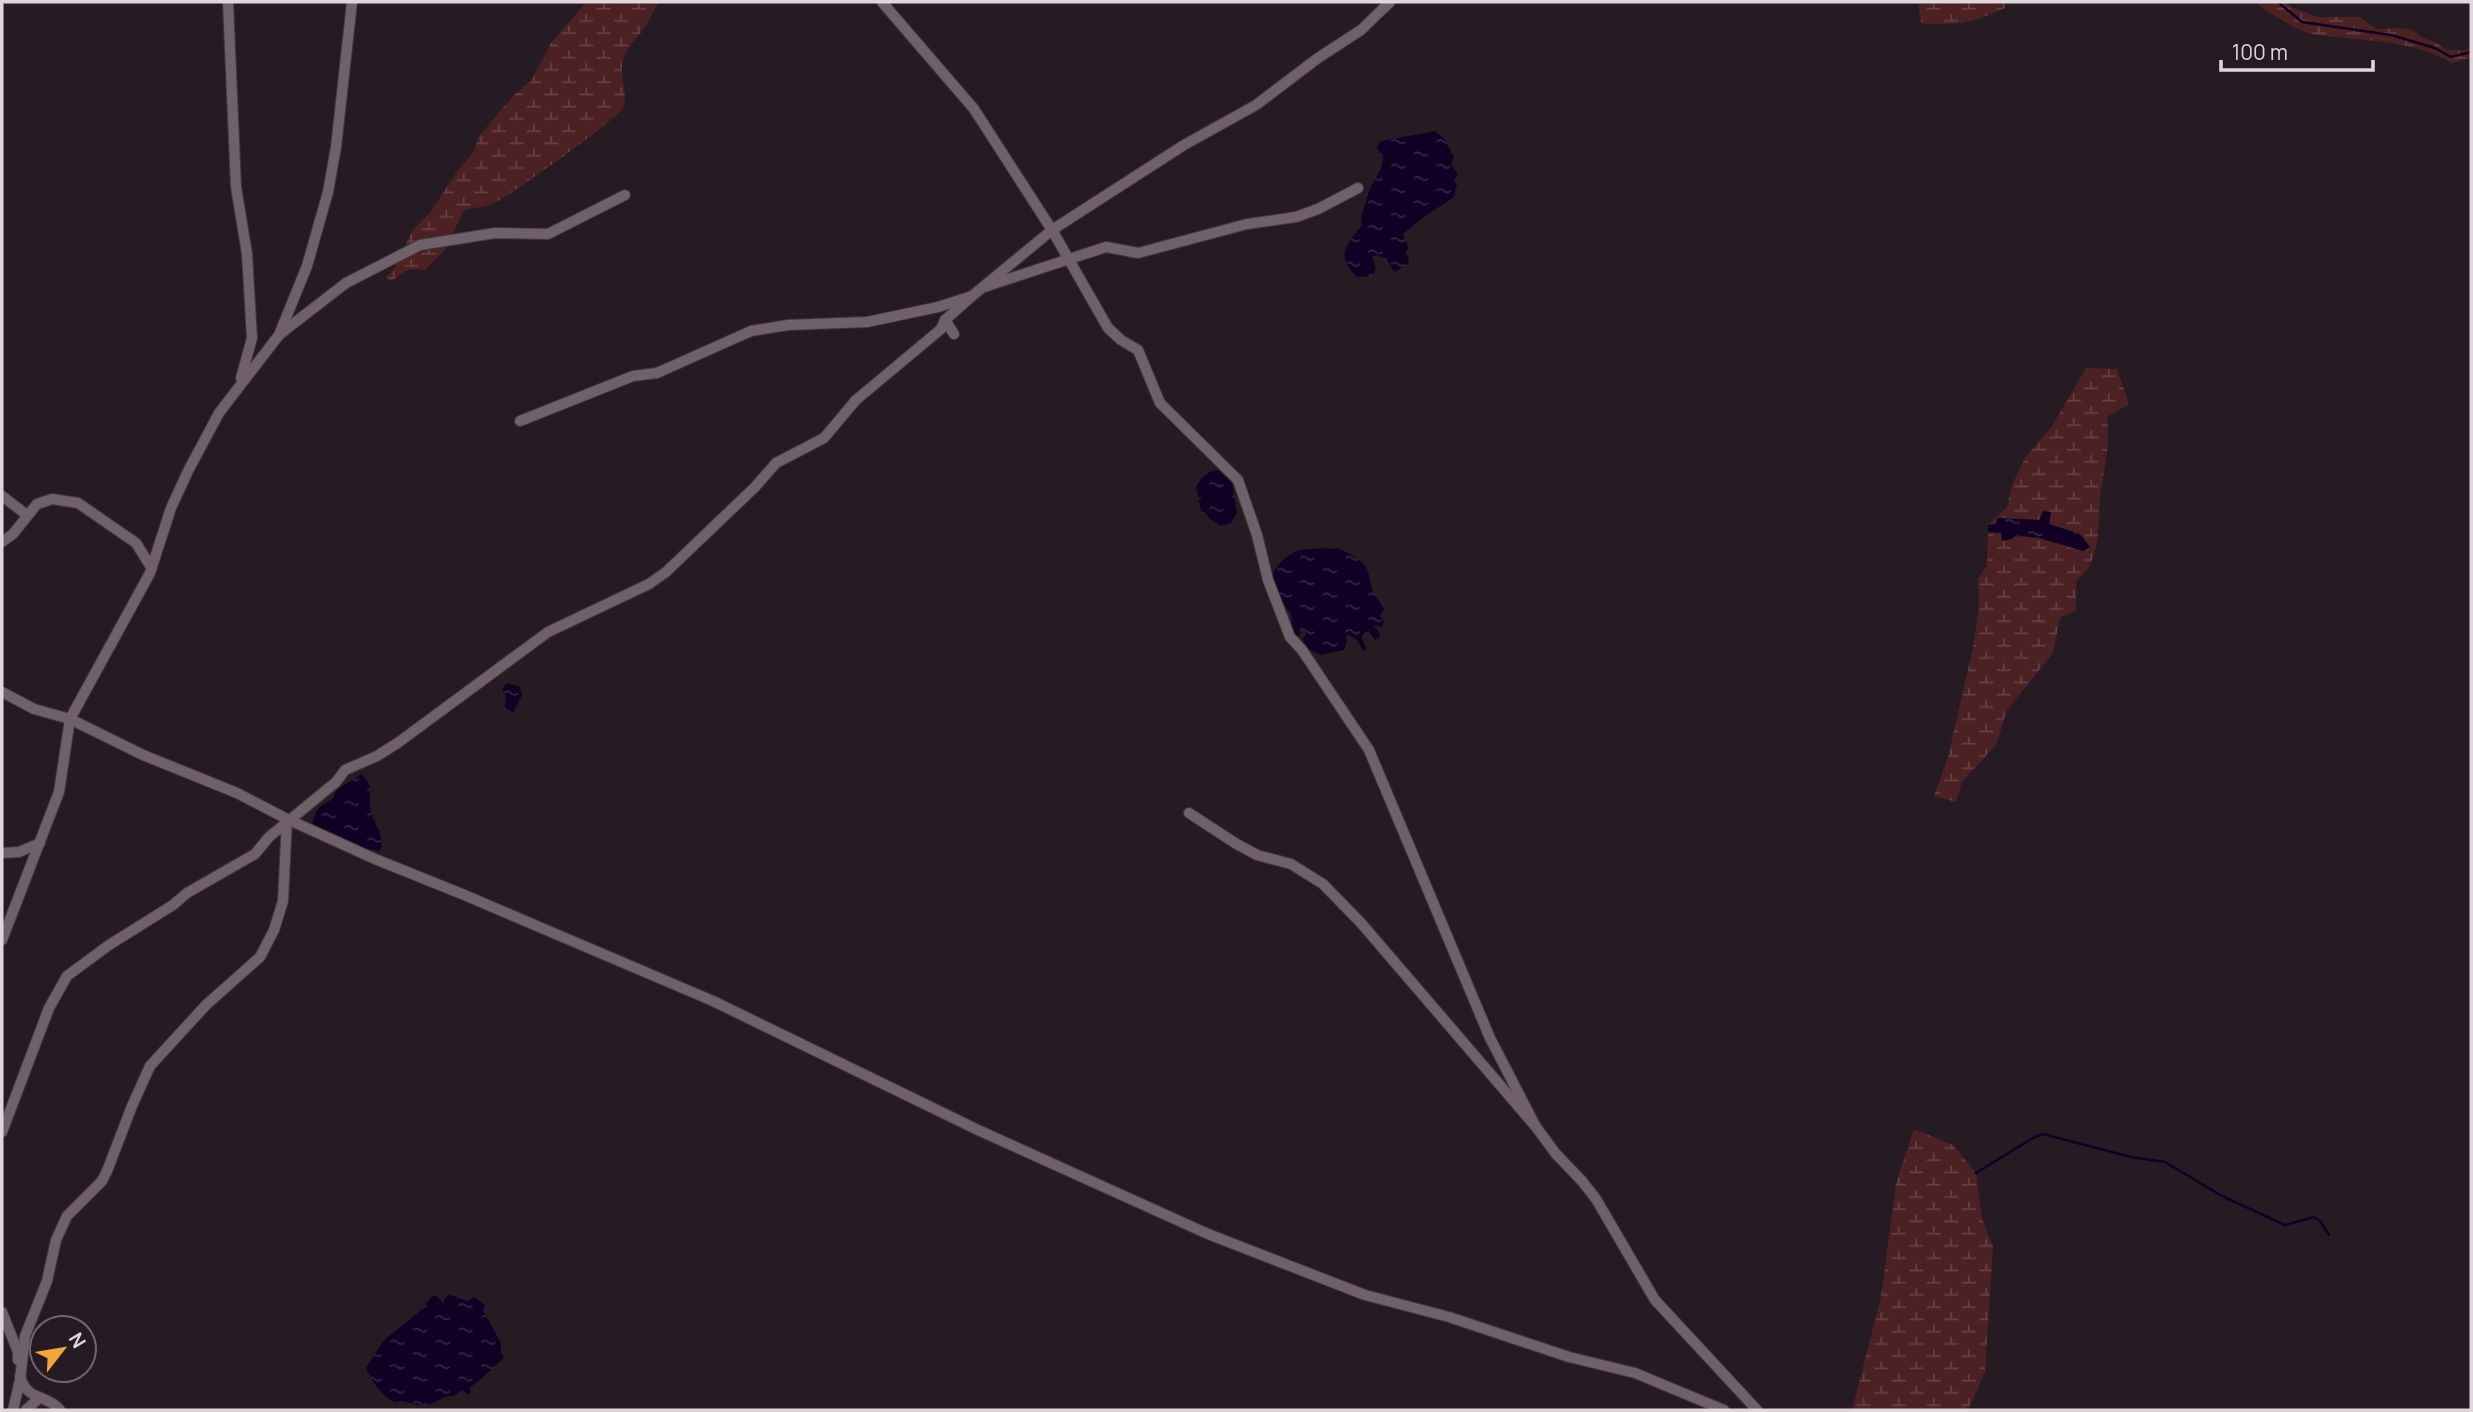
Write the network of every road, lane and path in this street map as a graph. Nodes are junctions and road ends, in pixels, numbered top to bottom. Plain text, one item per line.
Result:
1 (228, 2) edge
2 (352, 2) edge
3 (882, 2) edge
4 (1390, 2) edge
5 (1358, 188) dead end
6 (625, 195) dead end
7 (1052, 230) junction
8 (1070, 260) junction
9 (984, 287) junction
10 (972, 296) junction
11 (945, 320) junction
12 (954, 334) dead end
13 (279, 335) junction
14 (238, 386) junction
15 (520, 421) dead end
16 (2, 496) edge
17 (27, 515) junction
18 (2, 542) edge
19 (151, 567) junction
20 (2, 692) edge
21 (70, 719) junction
22 (1189, 813) dead end
23 (287, 819) junction
24 (40, 843) junction
25 (2, 853) edge
26 (2, 940) edge
27 (1536, 1127) junction
28 (2, 1132) edge
29 (2, 1311) edge
30 (20, 1380) junction
31 (38, 1399) junction
32 (13, 1410) edge
33 (26, 1410) edge
34 (60, 1410) edge
35 (1724, 1410) edge
36 (1757, 1410) edge

1 - 14 street
2 - 13 street
3 - 7 street
4 - 7 street
5 - 8 street
6 - 13 street
7 - 8 street
7 - 9 street
8 - 9 street
8 - 27 street
9 - 10 street
10 - 11 street
10 - 15 street
11 - 12 street
11 - 23 street
13 - 14 street
14 - 19 street
16 - 17 street
17 - 18 street
17 - 19 street
19 - 21 street
20 - 21 street
21 - 23 street
21 - 24 street
22 - 27 street
23 - 28 street
23 - 30 street
23 - 35 street
24 - 25 street
24 - 26 street
27 - 36 street
29 - 30 street
30 - 31 street
30 - 32 street
31 - 33 street
31 - 34 street

